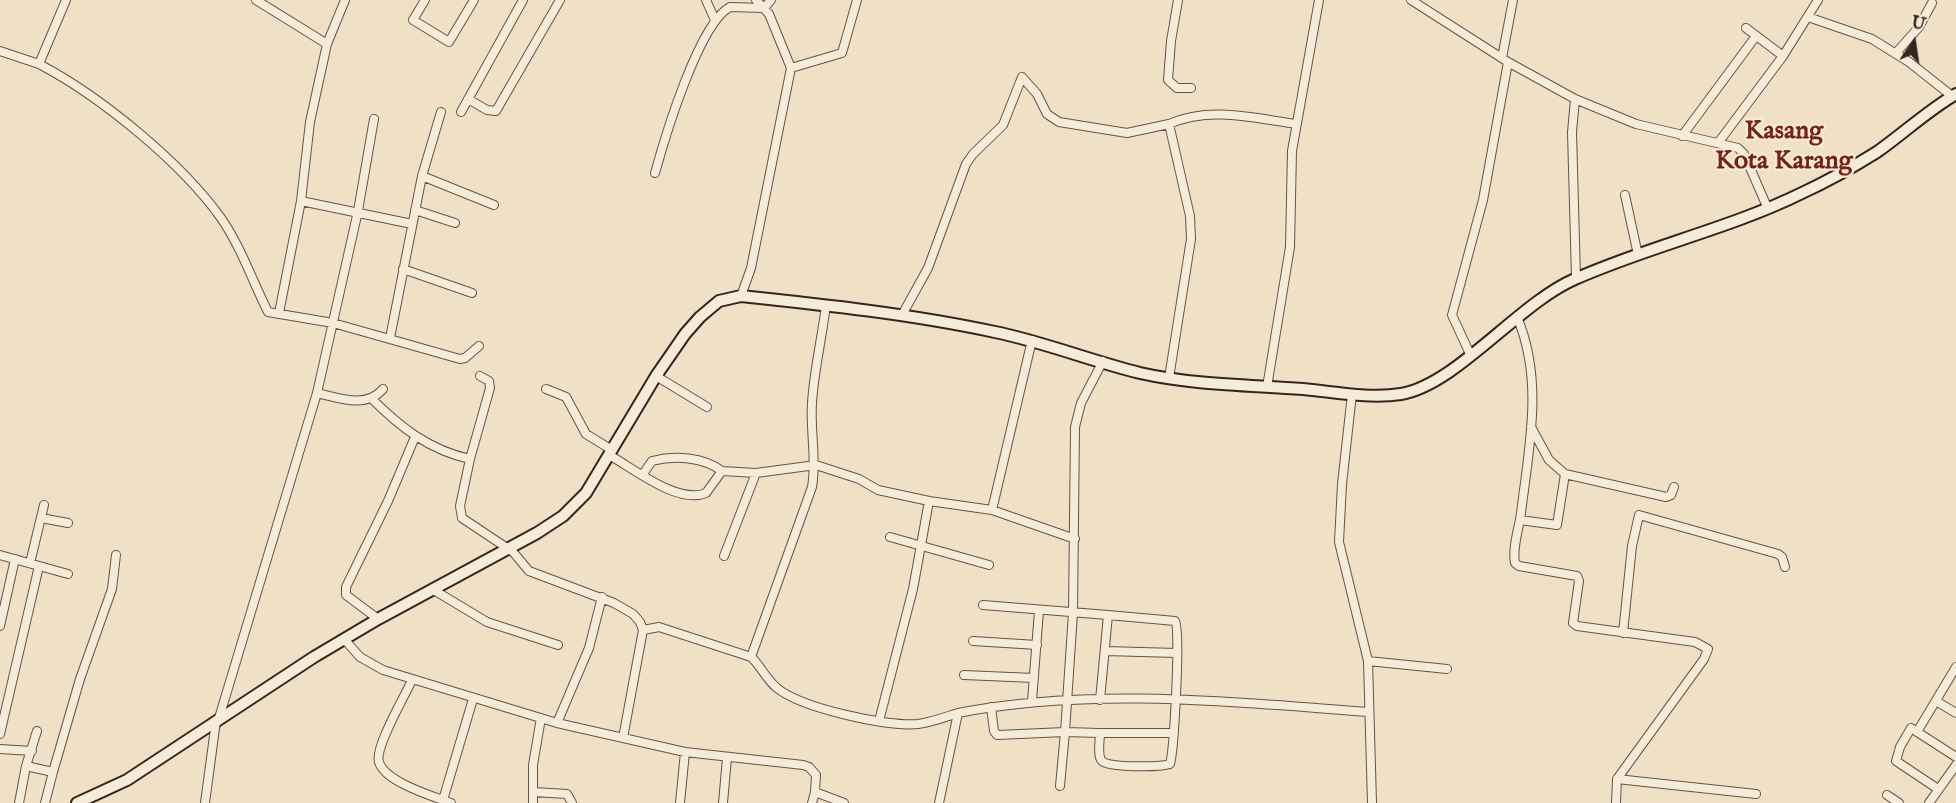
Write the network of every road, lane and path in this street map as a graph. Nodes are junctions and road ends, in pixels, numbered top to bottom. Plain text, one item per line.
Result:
1 (66, 0) edge
2 (256, 0) edge
3 (345, 0) edge
4 (424, 0) edge
5 (474, 0) edge
6 (523, 0) edge
7 (560, 0) edge
8 (706, 0) edge
9 (756, 0) edge
10 (771, 0) edge
11 (857, 0) edge
12 (1178, 0) edge
13 (1319, 0) edge
14 (1411, 0) edge
15 (1513, 0) edge
16 (1818, 0) edge
17 (1932, 3) dead end
18 (764, 8) junction
19 (1808, 17) junction
20 (715, 20) junction
21 (1746, 28) dead end
22 (1756, 36) junction
23 (327, 44) junction
24 (0, 51) edge
25 (1896, 53) junction
26 (1784, 56) junction
27 (1505, 60) junction
28 (39, 64) junction
29 (791, 68) junction
30 (1191, 88) dead end
31 (1955, 95) edge
32 (468, 99) junction
33 (1575, 99) junction
34 (441, 112) dead end
35 (461, 112) dead end
36 (374, 119) dead end
37 (1168, 124) junction
38 (1296, 124) junction
39 (1682, 136) junction
40 (1718, 143) junction
41 (655, 173) dead end
42 (422, 176) junction
43 (1625, 195) dead end
44 (301, 201) junction
45 (494, 205) dead end
46 (1768, 209) junction
47 (415, 210) junction
48 (358, 211) junction
49 (455, 223) dead end
50 (412, 224) junction
51 (1638, 255) junction
52 (403, 269) junction
53 (1576, 278) junction
54 (472, 293) dead end
55 (741, 296) junction
56 (826, 305) junction
57 (279, 312) junction
58 (902, 315) junction
59 (1517, 317) junction
60 (333, 323) junction
61 (390, 338) junction
62 (1032, 340) junction
63 (479, 346) dead end
64 (1470, 354) junction
65 (1103, 361) junction
66 (480, 375) dead end
67 (656, 376) junction
68 (1169, 378) junction
69 (1267, 387) junction
70 (383, 389) dead end
71 (546, 389) dead end
72 (317, 393) junction
73 (1352, 394) junction
74 (371, 398) junction
75 (707, 407) dead end
76 (1531, 427) junction
77 (415, 437) junction
78 (610, 452) junction
79 (470, 459) junction
80 (816, 465) junction
81 (722, 471) junction
82 (756, 473) junction
83 (643, 474) junction
84 (1565, 474) junction
85 (1674, 487) dead end
86 (929, 501) junction
87 (44, 505) dead end
88 (992, 510) junction
89 (40, 518) junction
90 (1520, 520) junction
91 (68, 524) dead end
92 (890, 537) dead end
93 (1075, 539) junction
94 (923, 547) junction
95 (507, 549) junction
96 (0, 555) edge
97 (116, 555) dead end
98 (724, 556) dead end
99 (15, 559) junction
100 (30, 563) junction
101 (989, 565) dead end
102 (39, 566) junction
103 (1785, 567) dead end
104 (68, 574) dead end
105 (432, 589) junction
106 (602, 597) junction
107 (983, 605) dead end
108 (1040, 610) junction
109 (1073, 613) junction
110 (1108, 615) junction
111 (378, 619) junction
112 (0, 626) edge
113 (643, 630) junction
114 (1623, 633) junction
115 (344, 639) junction
116 (973, 641) dead end
117 (558, 645) dead end
118 (1037, 645) junction
119 (1105, 651) junction
120 (1177, 653) junction
121 (751, 657) junction
122 (1368, 661) junction
123 (1447, 669) dead end
124 (1955, 672) edge
125 (964, 675) dead end
126 (1034, 678) junction
127 (412, 680) junction
128 (1175, 698) junction
129 (473, 699) junction
130 (1032, 700) junction
131 (1066, 700) junction
132 (1100, 700) junction
133 (1936, 701) junction
134 (991, 707) junction
135 (1368, 712) junction
136 (1956, 712) edge
137 (958, 713) junction
138 (541, 718) junction
139 (217, 719) junction
140 (879, 721) junction
141 (557, 723) junction
142 (37, 731) dead end
143 (1065, 732) junction
144 (1917, 732) junction
145 (1100, 733) junction
146 (1174, 733) junction
147 (0, 734) edge
148 (623, 738) junction
149 (0, 749) edge
150 (32, 751) junction
151 (685, 752) junction
152 (727, 758) junction
153 (1956, 758) edge
154 (1956, 765) edge
155 (26, 766) junction
156 (53, 772) junction
157 (1617, 779) junction
158 (1060, 786) dead end
159 (1938, 789) junction
160 (534, 792) junction
161 (815, 792) junction
162 (1756, 794) dead end
163 (1887, 795) dead end
164 (447, 802) edge
165 (19, 803) edge
166 (45, 803) edge
167 (76, 803) edge
168 (205, 803) edge
169 (533, 803) edge
170 (572, 803) edge
171 (680, 803) edge
172 (723, 803) edge
173 (812, 803) edge
174 (844, 803) edge
175 (939, 803) edge
176 (1372, 803) edge
177 (1616, 803) edge
178 (1899, 803) edge
179 (1929, 803) edge

1 - 28 street
2 - 23 street
3 - 23 street
4 - 5 street
6 - 32 street
7 - 32 street
8 - 20 street
9 - 18 street
10 - 18 street
11 - 29 street
12 - 30 street
13 - 38 street
14 - 27 street
15 - 27 street
16 - 19 street
17 - 25 street
18 - 20 street
18 - 29 street
19 - 25 street
19 - 26 street
20 - 41 street
21 - 22 street
22 - 26 street
22 - 39 street
23 - 44 street
24 - 28 street
25 - 31 street
26 - 40 street
27 - 33 street
27 - 64 street
28 - 57 street
29 - 55 street
31 - 46 street
32 - 35 street
33 - 39 street
33 - 53 street
34 - 42 street
36 - 48 street
37 - 38 street
37 - 58 street
37 - 68 street
38 - 69 street
39 - 40 street
40 - 46 street
42 - 45 street
42 - 47 street
43 - 51 street
44 - 48 street
44 - 57 street
46 - 51 street
47 - 49 street
47 - 50 street
48 - 50 street
48 - 60 street
50 - 52 street
51 - 53 street
52 - 54 street
52 - 61 street
53 - 59 street
55 - 56 street
55 - 67 street
56 - 58 street
56 - 80 street
57 - 60 street
58 - 62 street
59 - 64 street
59 - 76 street
60 - 61 street
60 - 72 street
61 - 63 street
62 - 65 street
62 - 88 street
64 - 73 street
65 - 68 street
65 - 93 street
66 - 79 street
67 - 75 street
67 - 78 street
68 - 69 street
69 - 73 street
70 - 74 street
71 - 78 street
72 - 74 street
72 - 139 street
73 - 122 street
74 - 77 street
76 - 84 street
76 - 90 street
77 - 79 street
77 - 111 street
78 - 83 street
78 - 95 street
79 - 95 street
80 - 82 street
80 - 86 street
80 - 121 street
81 - 82 street
81 - 83 street
81 - 83 street
82 - 98 street
84 - 85 street
84 - 90 street
86 - 88 street
86 - 94 street
87 - 89 street
88 - 93 street
89 - 91 street
89 - 100 street
90 - 114 street
92 - 94 street
93 - 109 street
94 - 101 street
94 - 140 street
95 - 105 street
95 - 106 street
96 - 99 street
97 - 156 street
99 - 100 street
99 - 112 street
100 - 102 street
102 - 104 street
102 - 147 street
103 - 114 street
105 - 111 street
105 - 117 street
106 - 113 street
106 - 141 street
107 - 108 street
108 - 109 street
108 - 118 street
109 - 110 street
109 - 131 street
110 - 119 street
110 - 120 street
111 - 115 street
113 - 121 street
113 - 148 street
114 - 157 street
115 - 127 street
115 - 139 street
116 - 118 street
118 - 126 street
119 - 120 street
119 - 132 street
120 - 128 street
121 - 140 street
122 - 123 street
122 - 135 street
124 - 133 street
125 - 126 street
126 - 130 street
127 - 129 street
127 - 164 street
128 - 132 street
128 - 135 street
128 - 146 street
129 - 138 street
129 - 164 street
130 - 131 street
130 - 134 street
131 - 132 street
131 - 143 street
133 - 136 street
133 - 144 street
134 - 137 street
134 - 143 street
135 - 176 street
137 - 140 street
137 - 175 street
138 - 141 street
138 - 160 street
139 - 167 street
139 - 168 street
141 - 148 street
142 - 150 street
143 - 145 street
143 - 158 street
144 - 153 street
144 - 159 street
145 - 146 street
145 - 146 street
148 - 151 street
149 - 150 street
150 - 155 street
151 - 152 street
151 - 171 street
152 - 161 street
152 - 172 street
154 - 159 street
155 - 156 street
155 - 165 street
156 - 166 street
157 - 162 street
157 - 177 street
159 - 179 street
160 - 169 street
160 - 170 street
161 - 173 street
161 - 174 street
163 - 178 street

